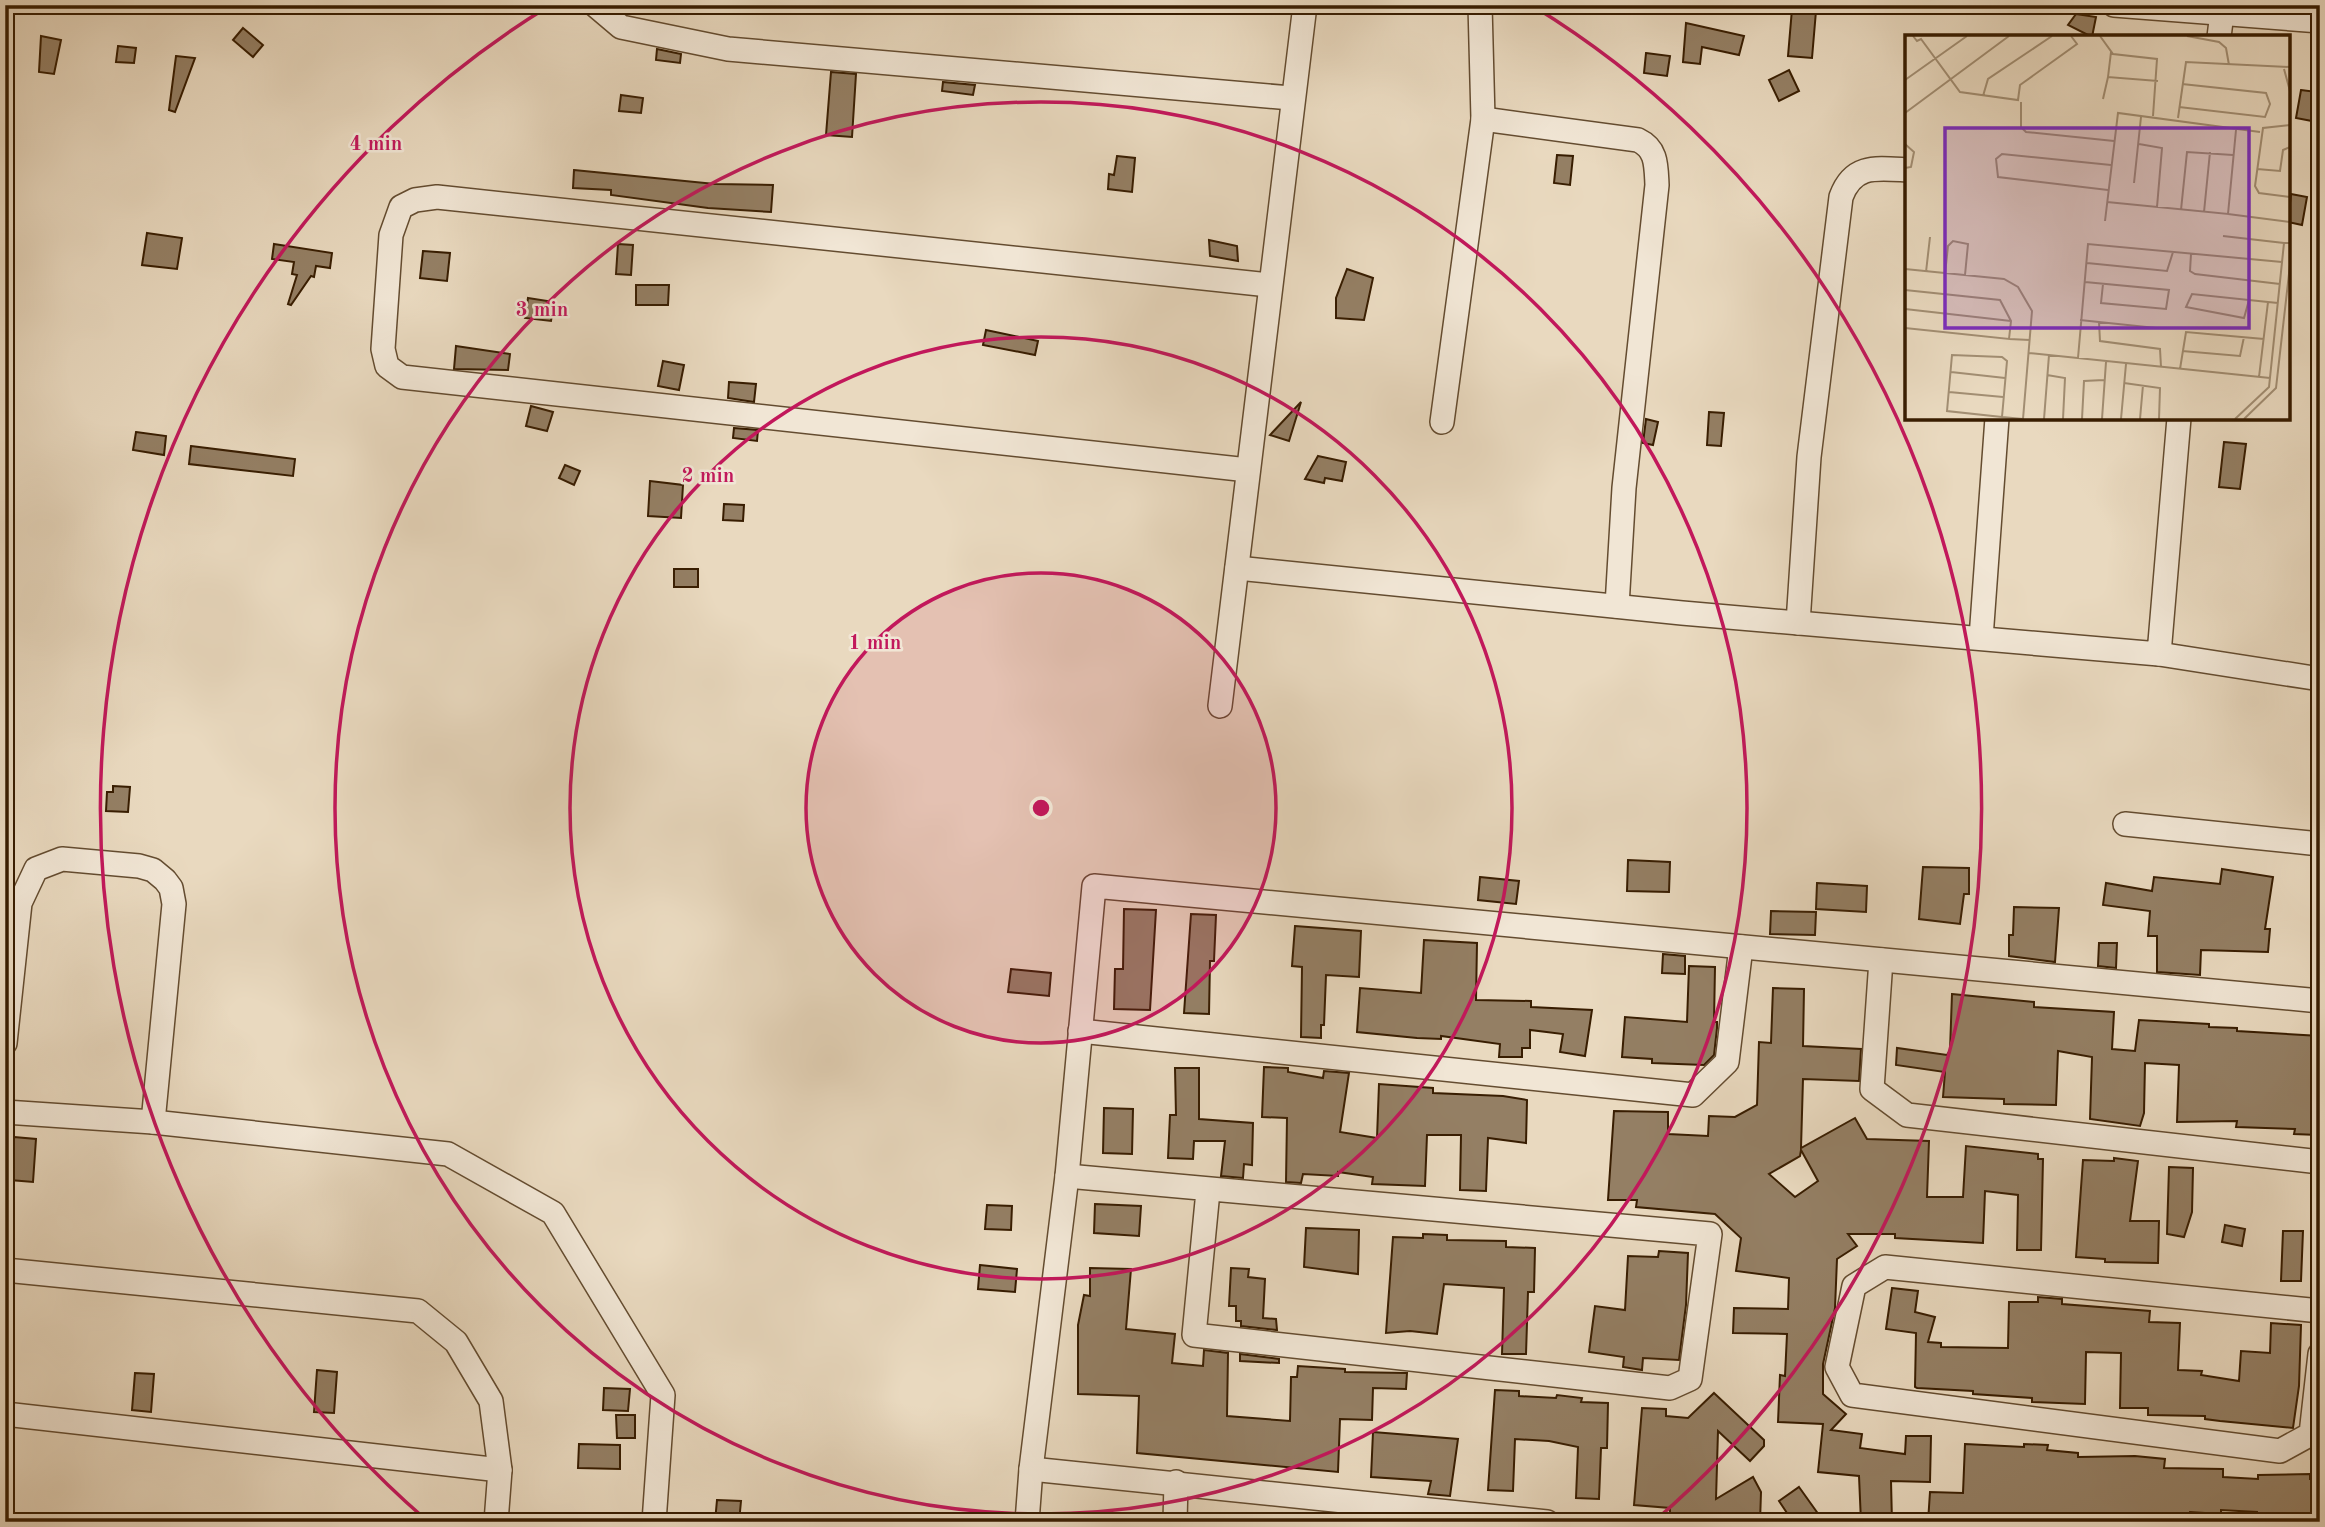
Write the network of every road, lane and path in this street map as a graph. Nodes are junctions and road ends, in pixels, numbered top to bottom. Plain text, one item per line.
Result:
1 (595, 5) edge
2 (1304, 5) edge
3 (1480, 5) edge
4 (2114, 5) edge
5 (2221, 13) junction
6 (2320, 21) edge
7 (2219, 35) edge
8 (1291, 98) junction
9 (1483, 118) junction
10 (1905, 170) edge
11 (1269, 285) junction
12 (1997, 420) edge
13 (2179, 420) edge
14 (1442, 422) dead end
15 (1248, 470) junction
16 (1237, 568) junction
17 (1616, 606) junction
18 (1798, 623) junction
19 (1981, 638) junction
20 (2159, 654) junction
21 (2320, 679) edge
22 (1220, 706) dead end
23 (2125, 824) dead end
24 (2320, 844) edge
25 (1741, 947) junction
26 (1881, 960) junction
27 (2320, 1001) edge
28 (1080, 1031) junction
29 (5, 1043) edge
30 (5, 1112) edge
31 (153, 1122) junction
32 (2320, 1162) edge
33 (1067, 1176) junction
34 (1208, 1191) junction
35 (5, 1270) edge
36 (2320, 1311) edge
37 (2320, 1354) edge
38 (5, 1414) edge
39 (1031, 1469) junction
40 (500, 1470) junction
41 (1176, 1482) junction
42 (496, 1522) edge
43 (654, 1522) edge
44 (1027, 1522) edge
45 (1175, 1522) edge
46 (1547, 1522) edge

1 - 8 street
2 - 8 street
3 - 9 street
4 - 5 street
5 - 6 street
5 - 7 street
8 - 11 street
9 - 14 street
9 - 17 street
10 - 18 street
11 - 15 street
11 - 15 street
12 - 19 street
13 - 20 street
15 - 16 street
16 - 17 street
16 - 22 street
17 - 18 street
18 - 19 street
19 - 20 street
20 - 21 street
23 - 24 street
25 - 26 street
25 - 28 street
25 - 28 street
26 - 27 street
26 - 32 street
28 - 33 street
29 - 31 street
30 - 31 street
31 - 43 street
33 - 34 street
33 - 39 street
34 - 34 street
35 - 40 street
36 - 37 street
38 - 40 street
39 - 41 street
39 - 44 street
40 - 42 street
41 - 45 street
41 - 46 street

